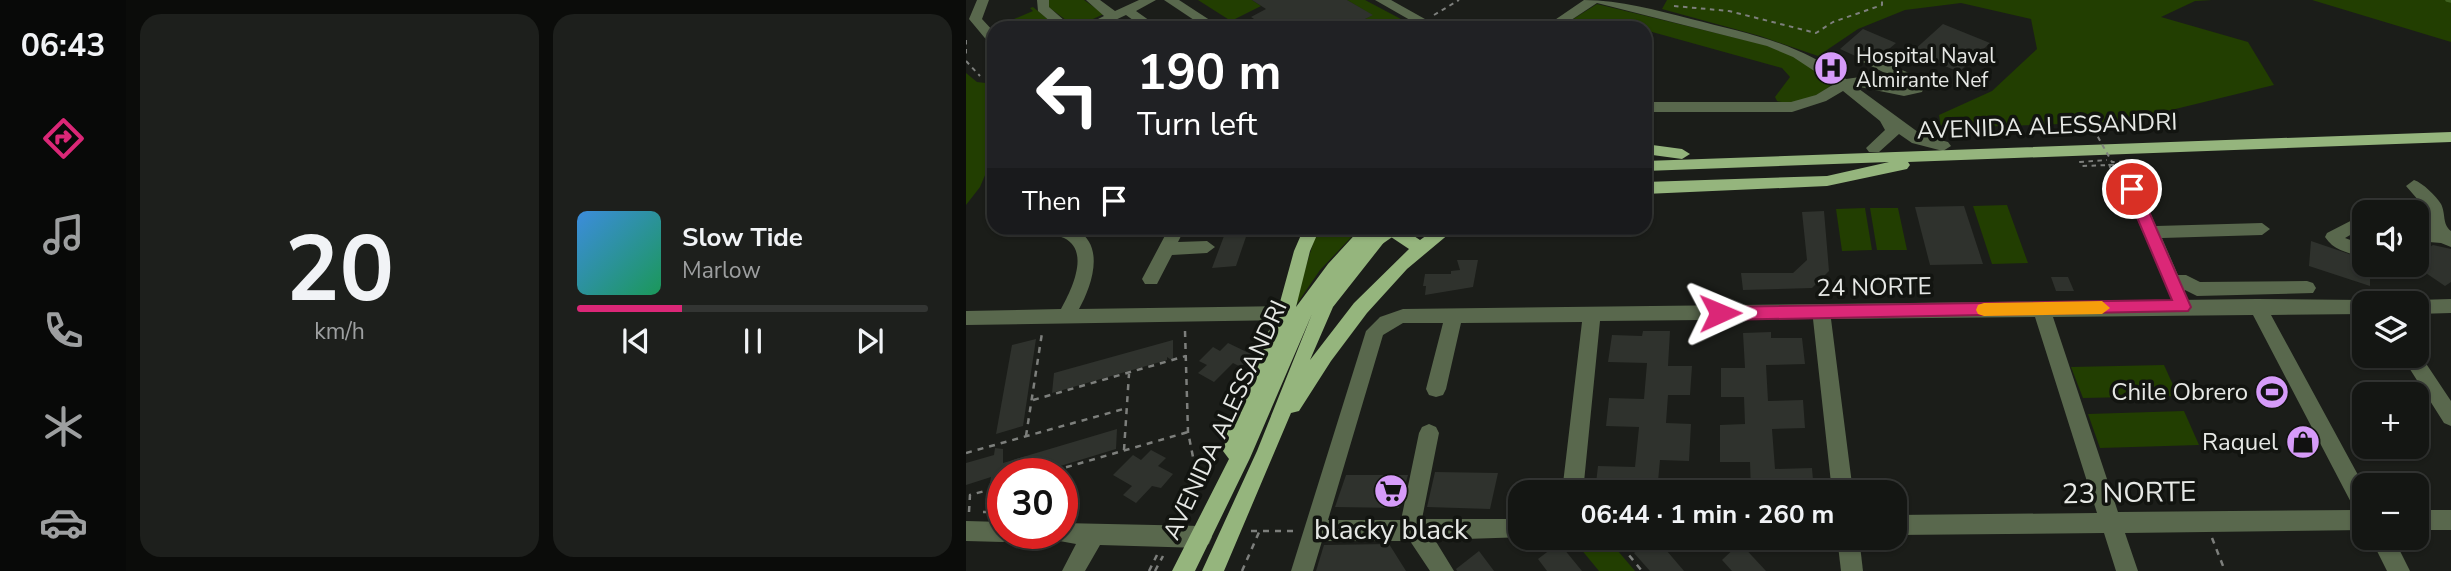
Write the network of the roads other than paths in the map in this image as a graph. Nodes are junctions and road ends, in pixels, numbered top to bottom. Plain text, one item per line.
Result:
1 (983, 0) edge
2 (1042, 0) edge
3 (1092, 0) edge
4 (1150, 0) edge
5 (1170, 0) edge
6 (1381, 0) edge
7 (1593, 0) edge
8 (1600, 0) edge
9 (1126, 10) junction
10 (1542, 15) dead end
11 (1113, 16) junction
12 (1058, 21) edge
13 (1103, 21) edge
14 (1142, 21) edge
15 (1204, 21) edge
16 (1421, 21) edge
17 (1549, 21) edge
18 (1560, 21) edge
19 (987, 32) edge
20 (1870, 62) dead end
21 (1843, 83) junction
22 (1652, 107) edge
23 (1886, 118) junction
24 (2451, 126) edge
25 (2451, 136) edge
26 (1874, 148) junction
27 (1652, 150) edge
28 (1943, 151) junction
29 (1682, 154) junction
30 (1652, 155) edge
31 (1652, 166) edge
32 (2414, 186) dead end
33 (1652, 188) edge
34 (2132, 189) dead end
35 (2352, 227) edge
36 (2262, 229) dead end
37 (2150, 232) junction
38 (1073, 235) edge
39 (1173, 235) edge
40 (1309, 235) edge
41 (1377, 235) edge
42 (1379, 235) edge
43 (1393, 235) edge
44 (1438, 235) edge
45 (2429, 239) edge
46 (2449, 239) edge
47 (1207, 247) dead end
48 (1420, 248) junction
49 (2352, 248) edge
50 (1166, 249) junction
51 (1151, 279) dead end
52 (2174, 282) junction
53 (2307, 288) dead end
54 (2257, 306) junction
55 (2451, 306) edge
56 (2183, 307) junction
57 (2352, 307) edge
58 (2429, 307) edge
59 (2041, 309) junction
60 (1821, 312) junction
61 (1286, 313) junction
62 (1592, 314) junction
63 (1068, 315) junction
64 (1454, 315) junction
65 (966, 317) edge
66 (2419, 368) edge
67 (1437, 389) dead end
68 (2451, 417) edge
69 (1429, 433) dead end
70 (1267, 452) junction
71 (1573, 480) edge
72 (1842, 480) edge
73 (2352, 484) edge
74 (1225, 487) junction
75 (2352, 520) edge
76 (2429, 520) edge
77 (2451, 520) edge
78 (967, 521) edge
79 (2111, 523) junction
80 (1907, 525) edge
81 (987, 527) edge
82 (1508, 529) edge
83 (1313, 531) junction
84 (1413, 531) junction
85 (1078, 534) edge
86 (1094, 534) junction
87 (1200, 537) junction
88 (1850, 550) edge
89 (2388, 550) edge
90 (1073, 571) edge
91 (1183, 571) edge
92 (1213, 571) edge
93 (1301, 571) edge
94 (1444, 571) edge
95 (1852, 571) edge
96 (2127, 571) edge
97 (2399, 571) edge

1 - 19 street
2 - 12 street
3 - 11 street
4 - 9 street
5 - 15 street
6 - 16 street
7 - 18 street
8 - 21 street
9 - 11 street
9 - 14 street
10 - 17 street
11 - 13 street
20 - 21 street
21 - 22 street
21 - 23 street
23 - 26 street
23 - 28 street
24 - 28 main road, AVENIDA ALESSANDRI
25 - 28 main road, AVENIDA ALESSANDRI
26 - 28 main road, AVENIDA ALESSANDRI
26 - 29 main road, AVENIDA ALESSANDRI
27 - 29 main road
28 - 31 main road, AVENIDA ALESSANDRI
28 - 33 main road
29 - 30 main road, AVENIDA ALESSANDRI
32 - 46 street
34 - 37 street
35 - 49 street
36 - 37 street
37 - 52 street
38 - 63 street
39 - 50 street
40 - 61 main road
41 - 74 main road, AVENIDA ALESSANDRI
42 - 70 main road, AVENIDA ALESSANDRI
43 - 48 main road
44 - 48 main road
45 - 46 street
47 - 50 street
48 - 70 main road
50 - 51 street
52 - 53 street
52 - 56 street
54 - 56 street, 24 NORTE
54 - 57 street, 24 NORTE
54 - 73 street
55 - 58 street
56 - 59 street, 24 NORTE
59 - 60 street, 24 NORTE
59 - 79 street
60 - 62 street, 24 NORTE
60 - 72 street
61 - 63 street
61 - 74 main road
62 - 64 street, 24 NORTE
62 - 71 street
63 - 65 street
64 - 67 street
64 - 83 street, 24 NORTE
66 - 68 street
69 - 84 street
70 - 92 main road, AVENIDA ALESSANDRI
74 - 87 main road, AVENIDA ALESSANDRI
75 - 79 street, 23 NORTE
76 - 77 street
78 - 81 street
79 - 80 street, 23 NORTE
79 - 96 street
82 - 84 street
83 - 84 street
83 - 93 street
84 - 94 street
85 - 86 street
86 - 87 street
86 - 90 street
87 - 91 main road, AVENIDA ALESSANDRI
88 - 95 street
89 - 97 street

